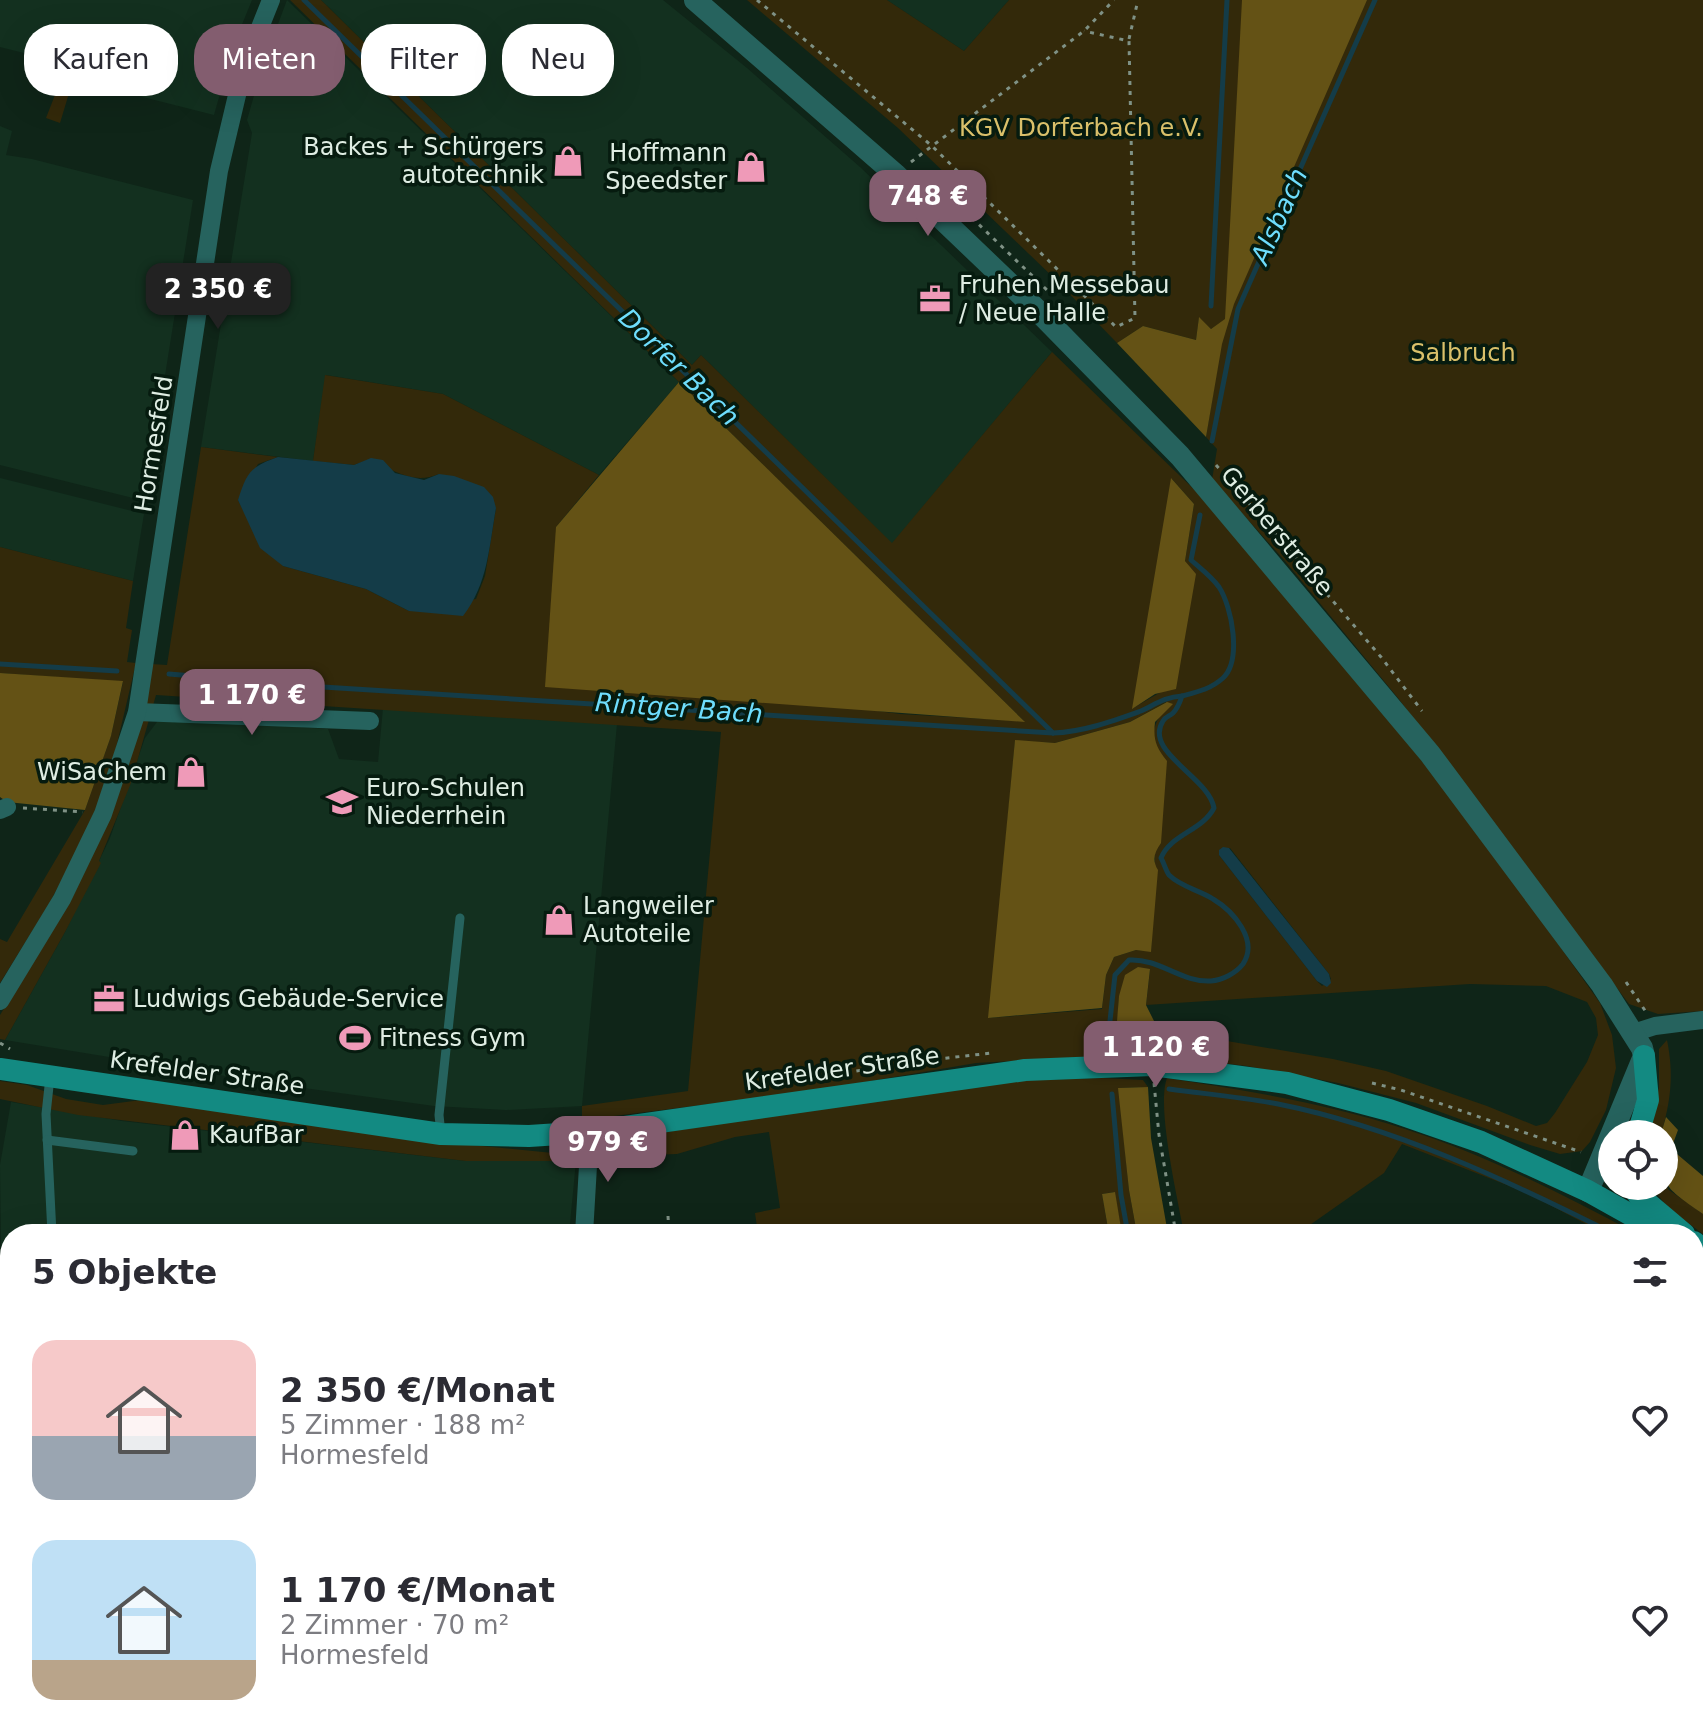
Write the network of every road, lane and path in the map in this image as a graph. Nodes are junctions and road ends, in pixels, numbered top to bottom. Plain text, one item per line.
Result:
1 (271, 0) edge
2 (695, 0) edge
3 (757, 0) edge
4 (1114, 0) edge
5 (1138, 0) edge
6 (1084, 31) junction
7 (1129, 41) junction
8 (932, 146) junction
9 (895, 174) junction
10 (138, 706) junction
11 (370, 721) dead end
12 (3, 808) edge
13 (103, 814) junction
14 (460, 918) dead end
15 (0, 1001) edge
16 (1703, 1020) edge
17 (1633, 1033) junction
18 (1644, 1056) junction
19 (1152, 1065) junction
20 (0, 1069) edge
21 (50, 1077) junction
22 (1642, 1120) edge
23 (590, 1132) junction
24 (441, 1134) junction
25 (47, 1140) junction
26 (133, 1151) dead end
27 (1588, 1191) junction
28 (1644, 1200) edge
29 (668, 1216) dead end
30 (51, 1224) edge
31 (585, 1224) edge
32 (668, 1224) edge
33 (1174, 1224) edge
34 (1647, 1224) edge
35 (1672, 1224) edge

1 - 10 street, Hormesfeld
2 - 9 street, Gerberstraße
3 - 8 path
4 - 6 path
5 - 7 path
6 - 7 path
6 - 8 path
7 - 8 path
8 - 9 path
9 - 17 street, Gerberstraße
10 - 11 street
10 - 13 street, Hormesfeld
12 - 13 path
13 - 15 street, Hormesfeld
14 - 24 lane
16 - 17 street
17 - 18 street, Gerberstraße
18 - 22 main road
18 - 27 street
19 - 23 main road, Krefelder Straße
19 - 27 main road, Krefelder Straße
19 - 33 path
20 - 21 main road, Krefelder Straße
21 - 24 main road, Krefelder Straße
21 - 25 lane
23 - 24 main road, Krefelder Straße
23 - 31 street
25 - 26 lane
25 - 30 lane
27 - 34 main road, Krefelder Straße
28 - 35 main road
29 - 32 path

